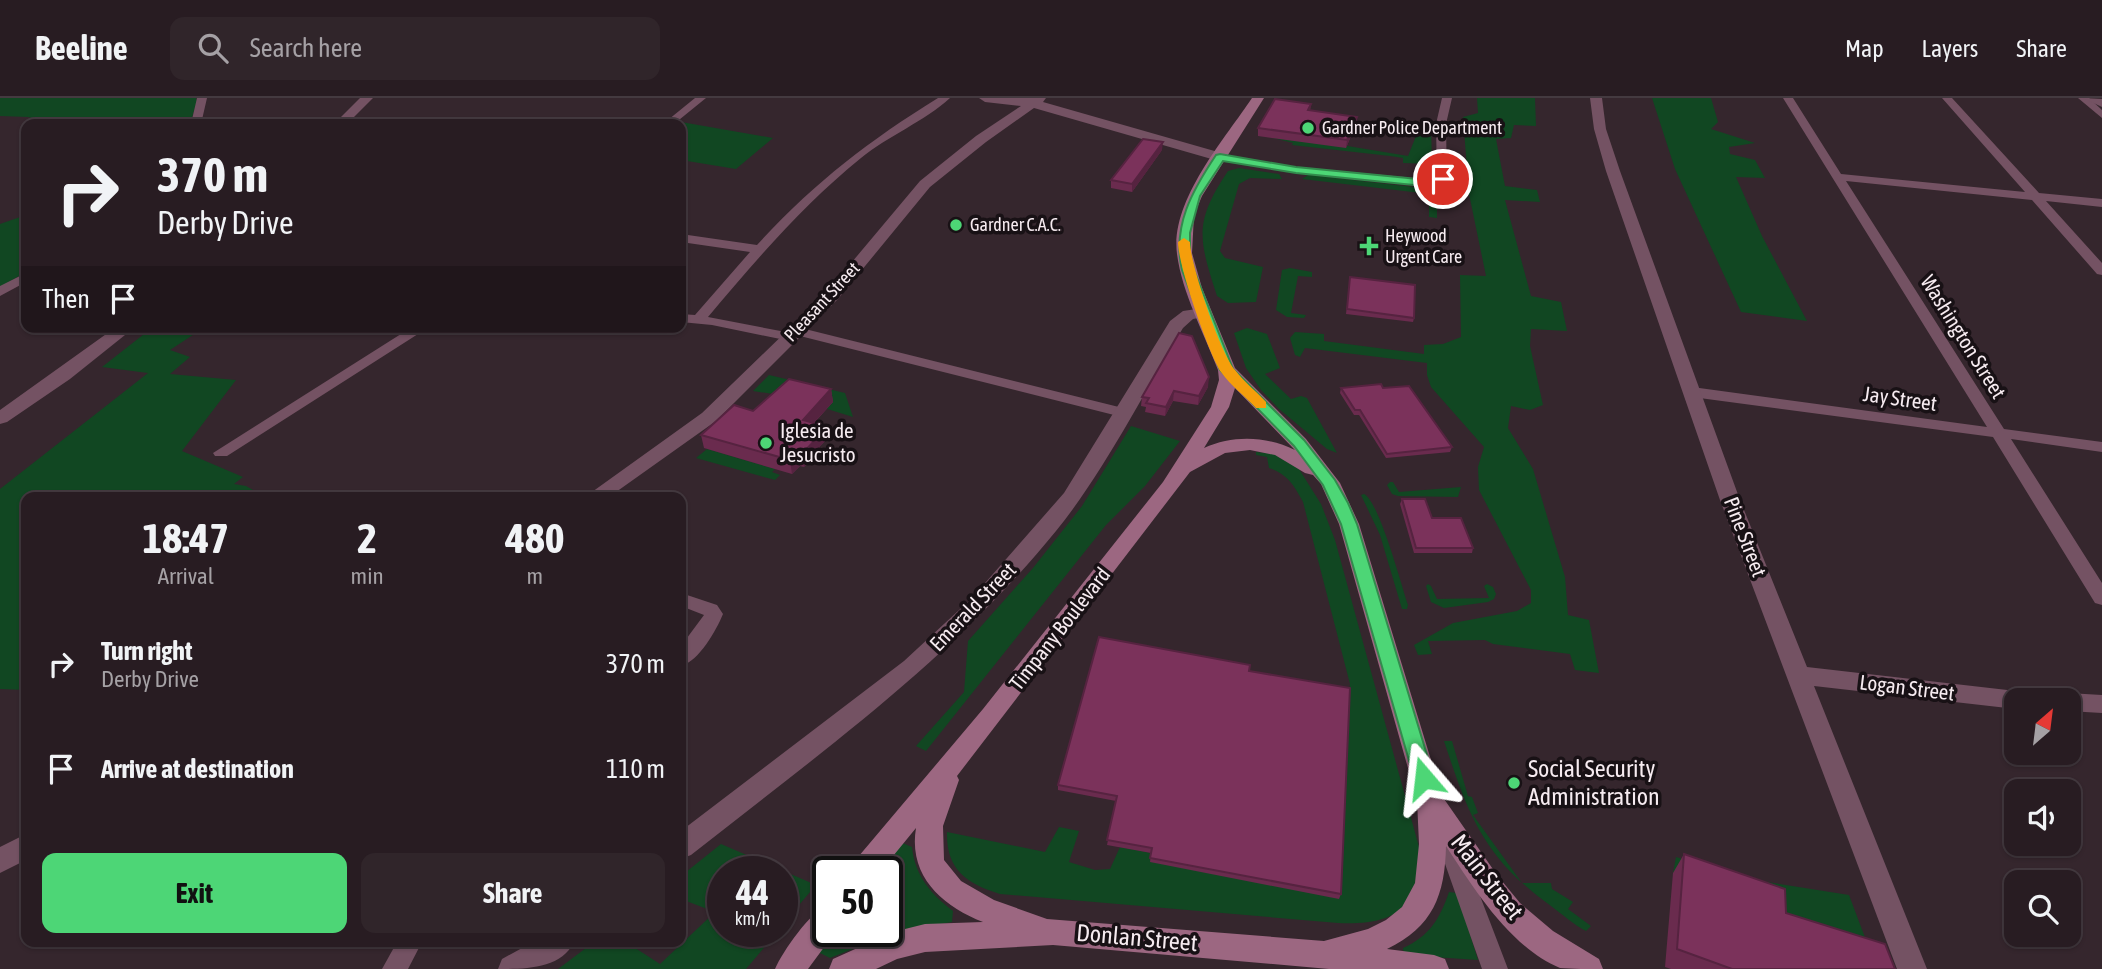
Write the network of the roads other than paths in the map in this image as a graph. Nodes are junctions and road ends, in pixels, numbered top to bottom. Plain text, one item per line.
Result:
1 (202, 98) edge
2 (368, 98) edge
3 (701, 98) edge
4 (945, 98) edge
5 (985, 98) edge
6 (1258, 98) edge
7 (1447, 98) edge
8 (1596, 98) edge
9 (1788, 98) edge
10 (1947, 98) edge
11 (2083, 98) edge
12 (2089, 98) edge
13 (1035, 101) edge
14 (2102, 103) edge
15 (2102, 115) edge
16 (197, 119) edge
17 (345, 119) edge
18 (674, 119) edge
19 (1220, 157) junction
20 (1838, 177) junction
21 (2036, 197) junction
22 (2102, 203) edge
23 (686, 239) edge
24 (759, 249) junction
25 (2102, 271) edge
26 (21, 280) edge
27 (0, 292) edge
28 (1203, 313) junction
29 (686, 318) edge
30 (699, 319) junction
31 (119, 333) edge
32 (412, 333) edge
33 (793, 334) junction
34 (1227, 370) junction
35 (1692, 392) junction
36 (1122, 412) junction
37 (0, 418) edge
38 (1998, 433) junction
39 (2102, 447) edge
40 (221, 453) dead end
41 (1330, 484) junction
42 (1171, 486) junction
43 (602, 492) edge
44 (2102, 598) edge
45 (686, 601) edge
46 (686, 653) edge
47 (1798, 675) junction
48 (2004, 699) edge
49 (2081, 703) edge
50 (2102, 704) edge
51 (957, 756) junction
52 (1430, 800) junction
53 (686, 843) edge
54 (21, 849) edge
55 (876, 856) edge
56 (0, 862) edge
57 (1053, 932) junction
58 (812, 939) edge
59 (407, 947) edge
60 (550, 947) edge
61 (1306, 952) junction
62 (395, 969) edge
63 (513, 969) edge
64 (790, 969) edge
65 (844, 969) edge
66 (1434, 969) edge
67 (1495, 969) edge
68 (1588, 969) edge
69 (1912, 969) edge

1 - 16 street
2 - 17 street
3 - 18 street
4 - 24 street
5 - 13 street
6 - 19 main road, Main Street
7 - 19 street
8 - 35 street, Pine Street
9 - 20 street, Washington Street
10 - 21 street
11 - 15 street
12 - 14 street
13 - 19 street
13 - 33 street, Pleasant Street
19 - 28 main road, Main Street
20 - 21 street
20 - 38 street, Washington Street
21 - 22 street
21 - 25 street
23 - 24 street
24 - 30 street
26 - 27 street
28 - 34 main road, Main Street
28 - 36 street, Emerald Street
29 - 30 street
30 - 33 street
31 - 37 street
32 - 40 street
33 - 36 street
33 - 43 street, Pleasant Street
34 - 41 main road, Main Street
34 - 42 main road, Timpany Boulevard
35 - 38 street, Jay Street
35 - 47 street, Pine Street
36 - 53 street, Emerald Street
38 - 39 street, Jay Street
38 - 44 street, Washington Street
41 - 42 main road, Main Street
41 - 52 main road, Main Street
42 - 51 main road, Timpany Boulevard
45 - 46 street
47 - 48 street, Logan Street
47 - 69 street, Pine Street
49 - 50 street
51 - 55 main road, Timpany Boulevard
51 - 57 main road
52 - 61 main road
52 - 67 street, Main Street
52 - 68 main road, Main Street
54 - 56 street
57 - 61 main road, Donlan Street
57 - 65 main road, Donlan Street
58 - 64 main road
59 - 62 street
60 - 63 street
61 - 66 main road, Donlan Street

